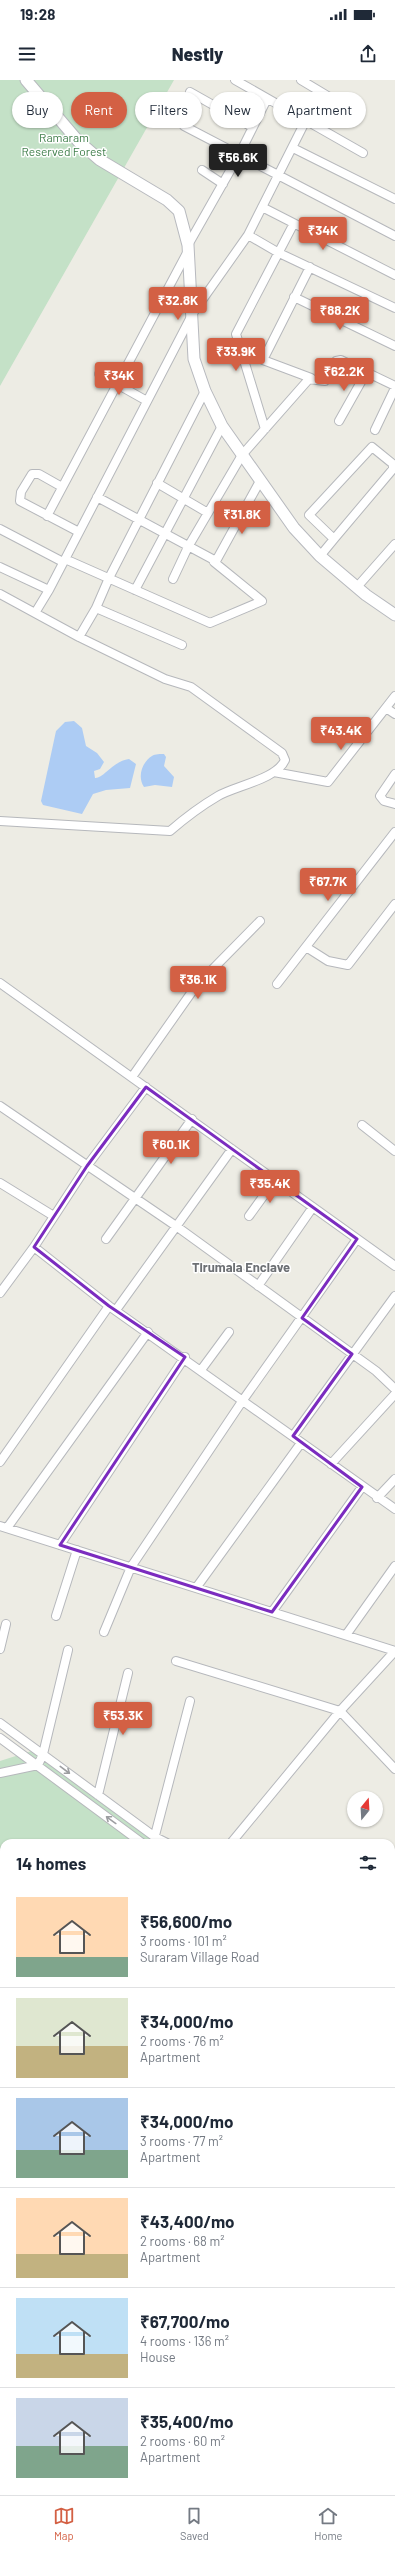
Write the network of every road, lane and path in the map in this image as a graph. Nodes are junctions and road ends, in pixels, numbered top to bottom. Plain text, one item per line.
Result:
1 (26, 80) edge
2 (235, 80) edge
3 (301, 80) edge
4 (321, 92) edge
5 (267, 99) junction
6 (273, 102) edge
7 (265, 103) edge
8 (188, 128) edge
9 (252, 128) edge
10 (302, 128) edge
11 (320, 128) edge
12 (292, 148) junction
13 (363, 153) dead end
14 (239, 156) junction
15 (202, 170) dead end
16 (278, 177) junction
17 (223, 184) junction
18 (395, 199) edge
19 (262, 207) junction
20 (293, 225) junction
21 (248, 235) junction
22 (395, 236) edge
23 (188, 248) junction
24 (279, 253) junction
25 (310, 267) junction
26 (395, 275) edge
27 (294, 297) junction
28 (395, 308) edge
29 (193, 313) junction
30 (395, 346) edge
31 (366, 373) junction
32 (100, 374) dead end
33 (311, 378) junction
34 (117, 384) junction
35 (395, 387) edge
36 (204, 392) junction
37 (148, 401) junction
38 (339, 421) dead end
39 (222, 426) junction
40 (265, 430) junction
41 (375, 430) dead end
42 (242, 455) junction
43 (260, 482) junction
44 (157, 483) junction
45 (62, 487) junction
46 (97, 497) junction
47 (184, 498) junction
48 (208, 513) junction
49 (47, 516) junction
50 (138, 520) junction
51 (0, 530) edge
52 (79, 532) junction
53 (164, 534) junction
54 (334, 539) junction
55 (395, 544) edge
56 (188, 547) junction
57 (320, 556) junction
58 (64, 561) junction
59 (214, 562) junction
60 (0, 566) edge
61 (108, 578) junction
62 (173, 579) dead end
63 (357, 587) junction
64 (49, 590) junction
65 (135, 590) junction
66 (0, 594) edge
67 (96, 608) junction
68 (35, 613) junction
69 (395, 615) edge
70 (79, 637) junction
71 (182, 645) dead end
72 (395, 696) edge
73 (386, 708) junction
74 (395, 714) edge
75 (274, 772) junction
76 (395, 774) edge
77 (395, 804) edge
78 (0, 821) edge
79 (395, 832) edge
80 (395, 904) edge
81 (260, 921) dead end
82 (306, 947) junction
83 (0, 983) edge
84 (277, 984) dead end
85 (132, 1076) junction
86 (146, 1087) junction
87 (0, 1106) edge
88 (192, 1119) junction
89 (362, 1125) dead end
90 (232, 1149) junction
91 (395, 1150) edge
92 (87, 1166) junction
93 (275, 1180) junction
94 (0, 1182) edge
95 (135, 1198) junction
96 (313, 1207) junction
97 (52, 1215) junction
98 (249, 1216) dead end
99 (176, 1226) junction
100 (106, 1239) dead end
101 (357, 1239) junction
102 (34, 1247) junction
103 (395, 1266) edge
104 (258, 1286) junction
105 (0, 1293) edge
106 (395, 1296) edge
107 (113, 1308) junction
108 (302, 1318) junction
109 (148, 1332) junction
110 (229, 1332) dead end
111 (352, 1354) junction
112 (185, 1358) junction
113 (201, 1370) junction
114 (395, 1389) edge
115 (395, 1394) edge
116 (243, 1400) junction
117 (293, 1436) junction
118 (301, 1442) junction
119 (0, 1462) edge
120 (331, 1464) junction
121 (395, 1480) edge
122 (362, 1487) junction
123 (377, 1498) junction
124 (395, 1509) edge
125 (3, 1527) edge
126 (60, 1544) junction
127 (77, 1550) junction
128 (395, 1566) edge
129 (131, 1567) junction
130 (196, 1588) junction
131 (272, 1612) junction
132 (56, 1616) dead end
133 (6, 1624) dead end
134 (104, 1632) dead end
135 (346, 1635) junction
136 (0, 1649) edge
137 (68, 1650) dead end
138 (395, 1651) edge
139 (176, 1661) dead end
140 (128, 1673) dead end
141 (190, 1701) dead end
142 (340, 1711) junction
143 (0, 1722) edge
144 (0, 1738) edge
145 (43, 1754) junction
146 (38, 1765) junction
147 (395, 1769) edge
148 (0, 1773) edge
149 (98, 1795) junction
150 (137, 1839) edge
151 (153, 1839) edge
152 (154, 1839) edge
153 (234, 1839) edge

1 - 23 main road
2 - 5 street
3 - 4 street
5 - 6 street
5 - 7 street
8 - 14 street
9 - 14 street
10 - 12 street
11 - 13 street
12 - 16 street
12 - 18 street
14 - 16 street
14 - 17 street
15 - 17 street
16 - 19 street
16 - 22 street
17 - 23 street
19 - 20 street
19 - 21 street
20 - 24 street
20 - 26 street
21 - 24 street
21 - 29 street
23 - 29 main road
23 - 34 street
24 - 25 street
24 - 40 street
25 - 27 street
25 - 28 street
27 - 30 street
27 - 33 street
29 - 36 main road
29 - 37 street
31 - 33 street
31 - 35 street
31 - 38 street
32 - 34 street
33 - 40 street
34 - 37 street
34 - 45 street
35 - 41 street
36 - 39 main road
36 - 44 street
37 - 46 street
39 - 42 main road
39 - 47 street
40 - 42 street
42 - 43 main road
42 - 48 street
43 - 57 main road
43 - 59 street
44 - 47 street
44 - 50 street
45 - 49 street
45 - 49 street
46 - 50 street
46 - 52 street
47 - 48 street
47 - 53 street
48 - 56 street
49 - 52 street
50 - 53 street
50 - 61 street
51 - 58 street
52 - 58 street
53 - 56 street
53 - 65 street
54 - 54 street
54 - 57 street
55 - 63 street
56 - 59 street
56 - 62 street
57 - 63 main road
58 - 61 street
58 - 64 street
59 - 65 street
60 - 64 street
61 - 65 street
61 - 67 street
63 - 69 main road
64 - 68 street
66 - 68 street
67 - 70 street
67 - 71 street
68 - 70 street
70 - 75 street
72 - 73 street
73 - 74 street
73 - 75 street
75 - 78 street
76 - 77 street
79 - 82 street
80 - 82 street
81 - 85 street
82 - 84 street
83 - 85 street
85 - 86 street
86 - 88 street
86 - 92 street
87 - 92 street
88 - 90 street
88 - 95 street
89 - 91 street
90 - 93 street
90 - 99 street
92 - 95 street
92 - 97 street
93 - 96 street
93 - 98 street
94 - 97 street
95 - 99 street
95 - 100 street
96 - 101 street
96 - 104 street
97 - 102 street
99 - 104 street
99 - 107 street
101 - 103 street
101 - 108 street
102 - 105 street
102 - 107 street
104 - 108 street
106 - 111 street
107 - 109 street
107 - 119 street
108 - 111 street
108 - 116 street
109 - 112 street
109 - 125 street
110 - 113 street
111 - 114 street
111 - 117 street
112 - 113 street
112 - 126 street
113 - 116 street
115 - 120 street
116 - 117 street
116 - 129 street
117 - 118 street
118 - 120 street
118 - 130 street
120 - 122 street
121 - 123 street
122 - 123 street
122 - 131 street
123 - 124 street
125 - 126 street
126 - 127 street
127 - 129 street
127 - 132 street
128 - 135 street
129 - 130 street
129 - 134 street
130 - 131 street
131 - 135 street
133 - 136 street
135 - 138 street
137 - 145 street
138 - 142 street
139 - 142 street
140 - 149 street
141 - 152 street
142 - 147 street
142 - 153 street
143 - 145 street
144 - 146 street
145 - 146 street
145 -> 149 street
146 - 148 street
150 -> 146 street
149 - 151 street

